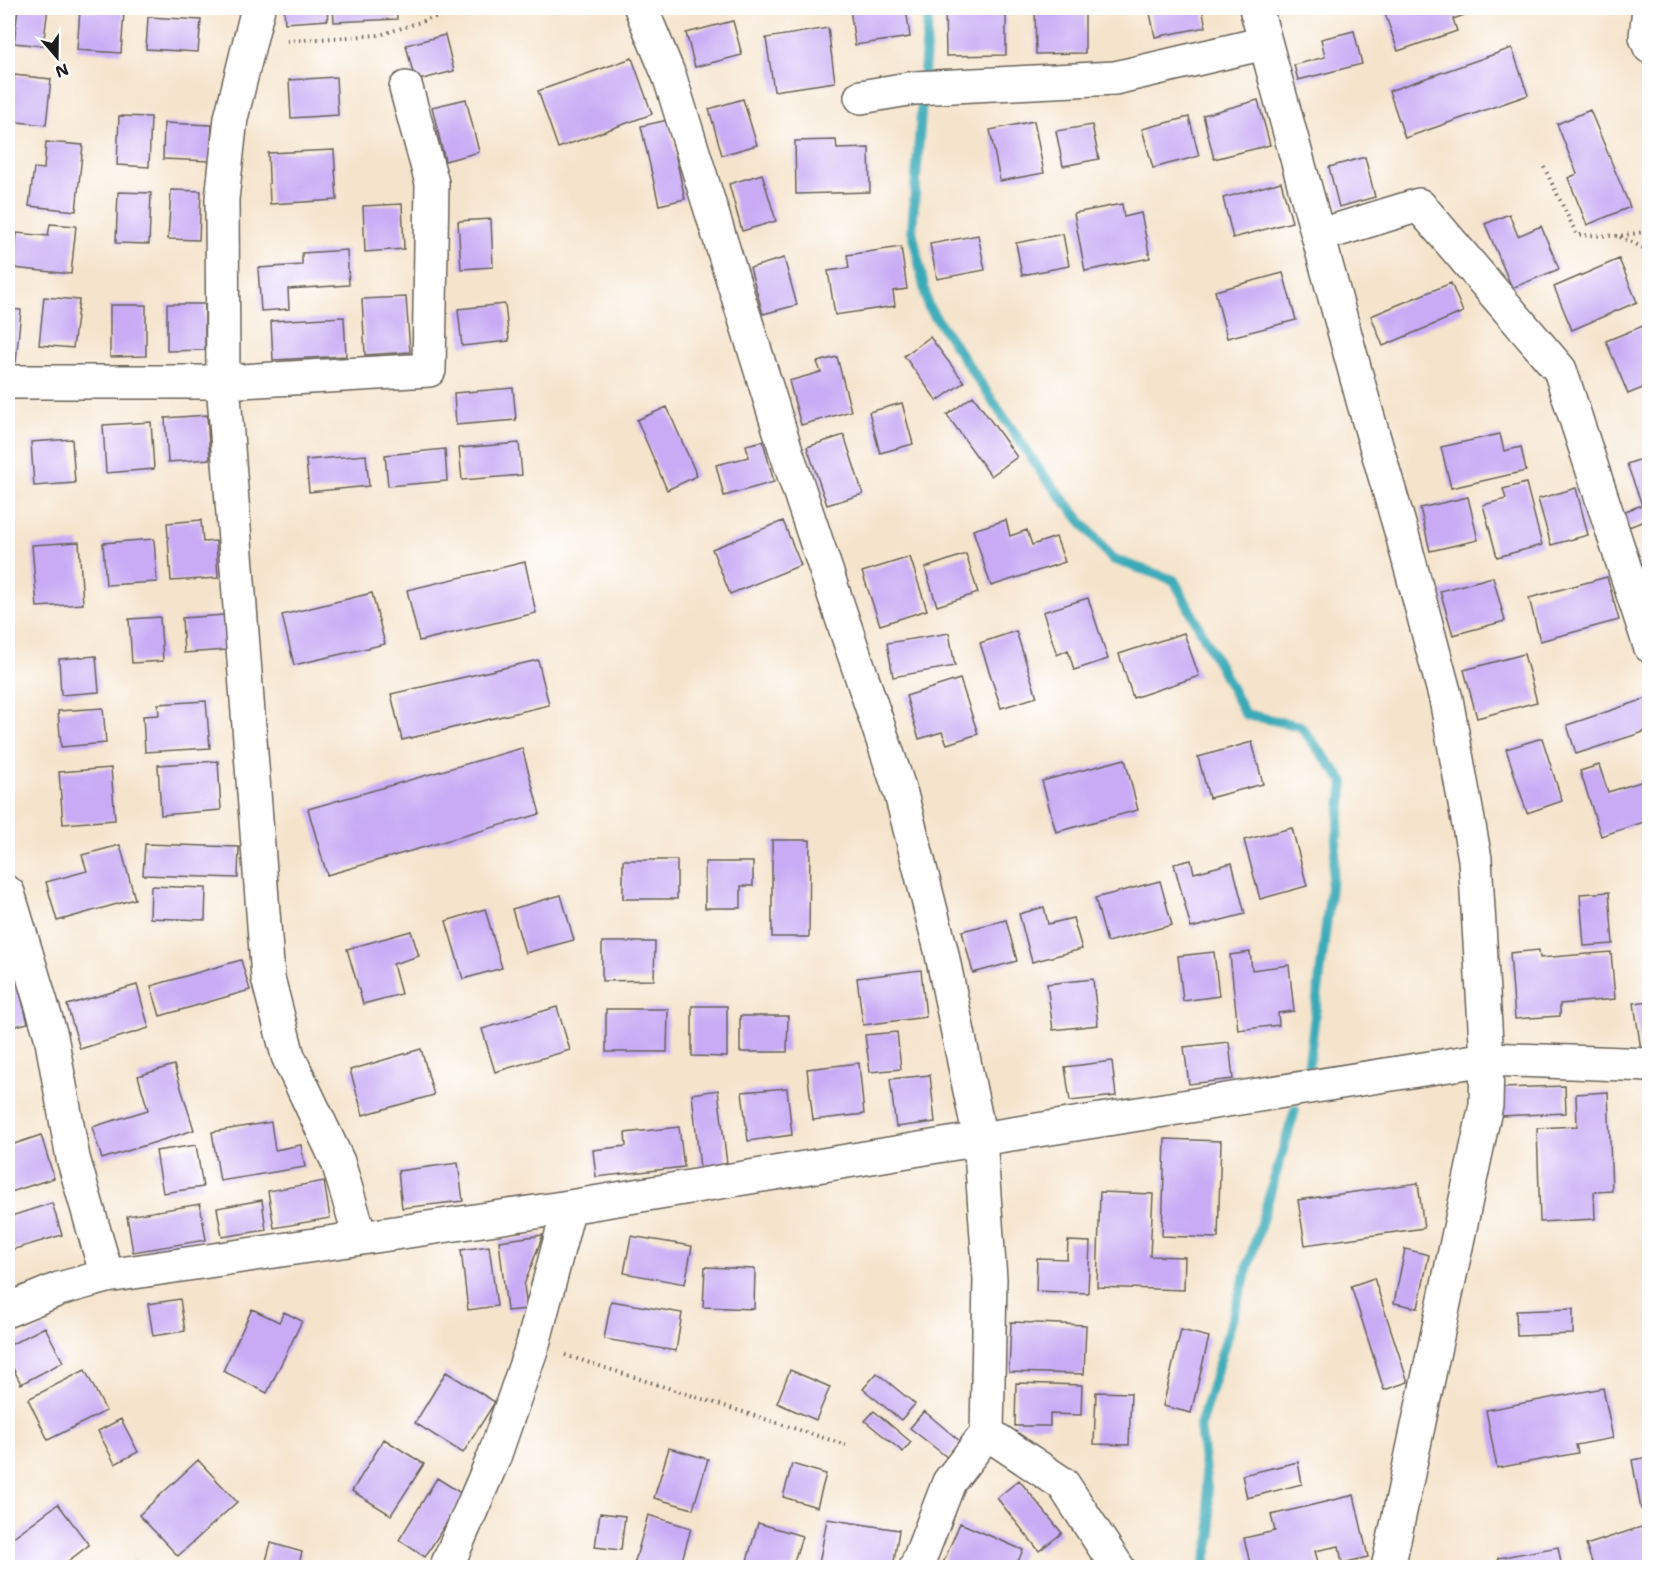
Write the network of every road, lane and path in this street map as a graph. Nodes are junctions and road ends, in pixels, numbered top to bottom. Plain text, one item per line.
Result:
1 (258, 8) edge
2 (464, 8) edge
3 (641, 8) edge
4 (1256, 8) edge
5 (1649, 8) edge
6 (1265, 43) junction
7 (249, 44) junction
8 (1650, 47) edge
9 (406, 88) dead end
10 (861, 97) dead end
11 (1544, 167) dead end
12 (1650, 231) edge
13 (1318, 236) junction
14 (1620, 236) junction
15 (1650, 251) edge
16 (8, 382) edge
17 (223, 382) junction
18 (1650, 645) edge
19 (8, 893) edge
20 (1487, 1059) junction
21 (1650, 1065) edge
22 (980, 1139) junction
23 (569, 1207) junction
24 (360, 1237) junction
25 (107, 1276) junction
26 (8, 1310) edge
27 (532, 1344) junction
28 (987, 1433) junction
29 (846, 1445) dead end
30 (446, 1568) edge
31 (916, 1568) edge
32 (1118, 1568) edge
33 (1388, 1568) edge

1 - 7 street
2 - 7 path
3 - 22 street
4 - 6 street
5 - 8 street
6 - 10 street
6 - 13 street
7 - 17 street
9 - 17 street
11 - 14 path
12 - 14 path
13 - 18 street
13 - 20 street
14 - 15 path
16 - 17 street
17 - 24 street
19 - 25 street
20 - 21 street
20 - 22 street
20 - 33 street
22 - 23 street
22 - 28 street
23 - 24 street
23 - 27 street
24 - 25 street
25 - 26 street
27 - 29 path
27 - 30 street
28 - 31 street
28 - 32 street

